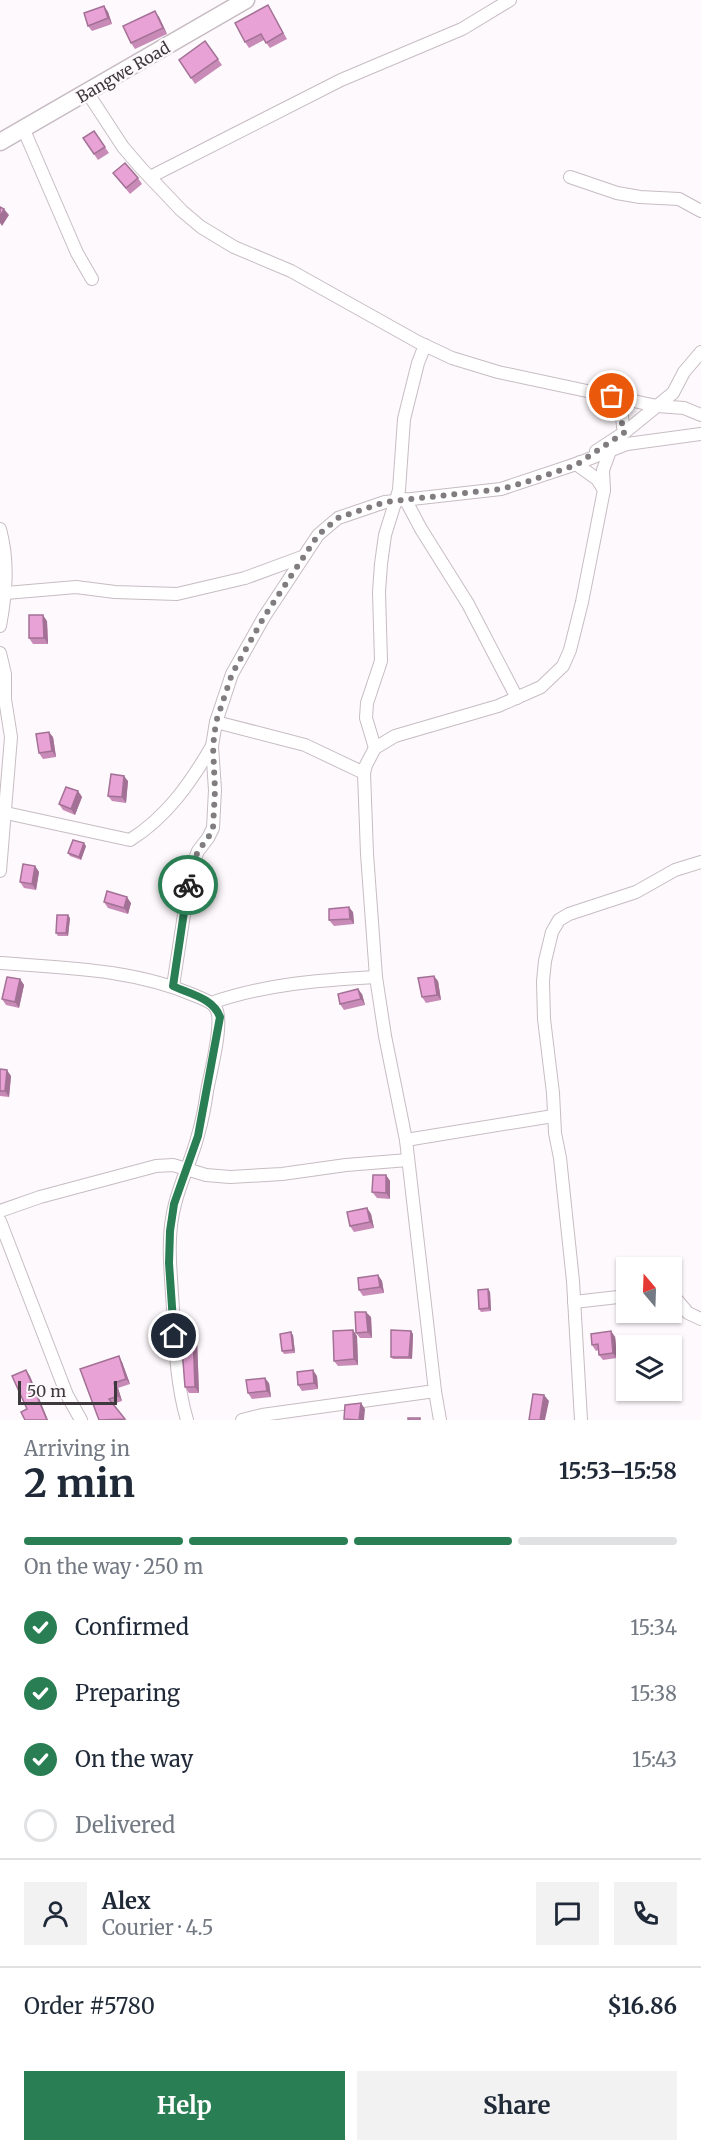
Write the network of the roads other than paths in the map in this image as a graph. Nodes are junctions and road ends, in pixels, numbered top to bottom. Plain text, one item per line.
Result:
1 (246, 0) edge
2 (510, 0) edge
3 (87, 92) junction
4 (23, 128) junction
5 (0, 142) edge
6 (150, 177) junction
7 (570, 177) dead end
8 (701, 211) edge
9 (92, 279) dead end
10 (425, 345) junction
11 (701, 352) edge
12 (612, 396) junction
13 (657, 406) junction
14 (701, 415) edge
15 (625, 432) junction
16 (701, 434) edge
17 (610, 451) junction
18 (576, 465) junction
19 (604, 490) junction
20 (399, 500) junction
21 (0, 529) edge
22 (303, 557) junction
23 (6, 593) junction
24 (0, 626) edge
25 (0, 653) edge
26 (518, 698) junction
27 (216, 722) junction
28 (213, 746) junction
29 (375, 748) junction
30 (364, 773) junction
31 (6, 813) junction
32 (701, 862) edge
33 (0, 871) edge
34 (0, 963) edge
35 (376, 977) junction
36 (173, 986) junction
37 (211, 1003) junction
38 (553, 1116) junction
39 (406, 1140) junction
40 (408, 1160) junction
41 (187, 1168) junction
42 (0, 1211) edge
43 (0, 1221) edge
44 (616, 1297) edge
45 (574, 1302) junction
46 (682, 1305) edge
47 (701, 1319) edge
48 (435, 1391) junction
49 (81, 1420) edge
50 (187, 1420) edge
51 (242, 1420) edge
52 (440, 1420) edge
53 (581, 1420) edge

1 - 3 street, Bangwe Road
2 - 6 street
3 - 4 street, Bangwe Road
3 - 6 street
4 - 5 street, Bangwe Road
4 - 9 street
6 - 10 street
7 - 8 street
10 - 12 street
10 - 20 street
11 - 13 street
12 - 13 street
12 - 15 street
13 - 14 street
13 - 15 street
15 - 18 street
16 - 17 street
17 - 18 street
17 - 19 street
18 - 19 street
18 - 20 street
19 - 26 street
20 - 22 street
20 - 26 street
20 - 29 street
21 - 23 street
22 - 23 street
22 - 27 street
23 - 24 street
25 - 31 street
26 - 29 street
27 - 28 street
27 - 30 street
28 - 31 street
28 - 36 street
29 - 30 street
30 - 35 street
31 - 33 street
32 - 38 street
34 - 36 street
35 - 37 street
35 - 39 street
36 - 37 street
37 - 41 street
38 - 39 street
38 - 45 street
39 - 40 street
40 - 41 street
40 - 48 street
41 - 42 street
41 - 50 street
43 - 49 street
44 - 45 street
45 - 53 street
46 - 47 street
48 - 51 street
48 - 52 street

